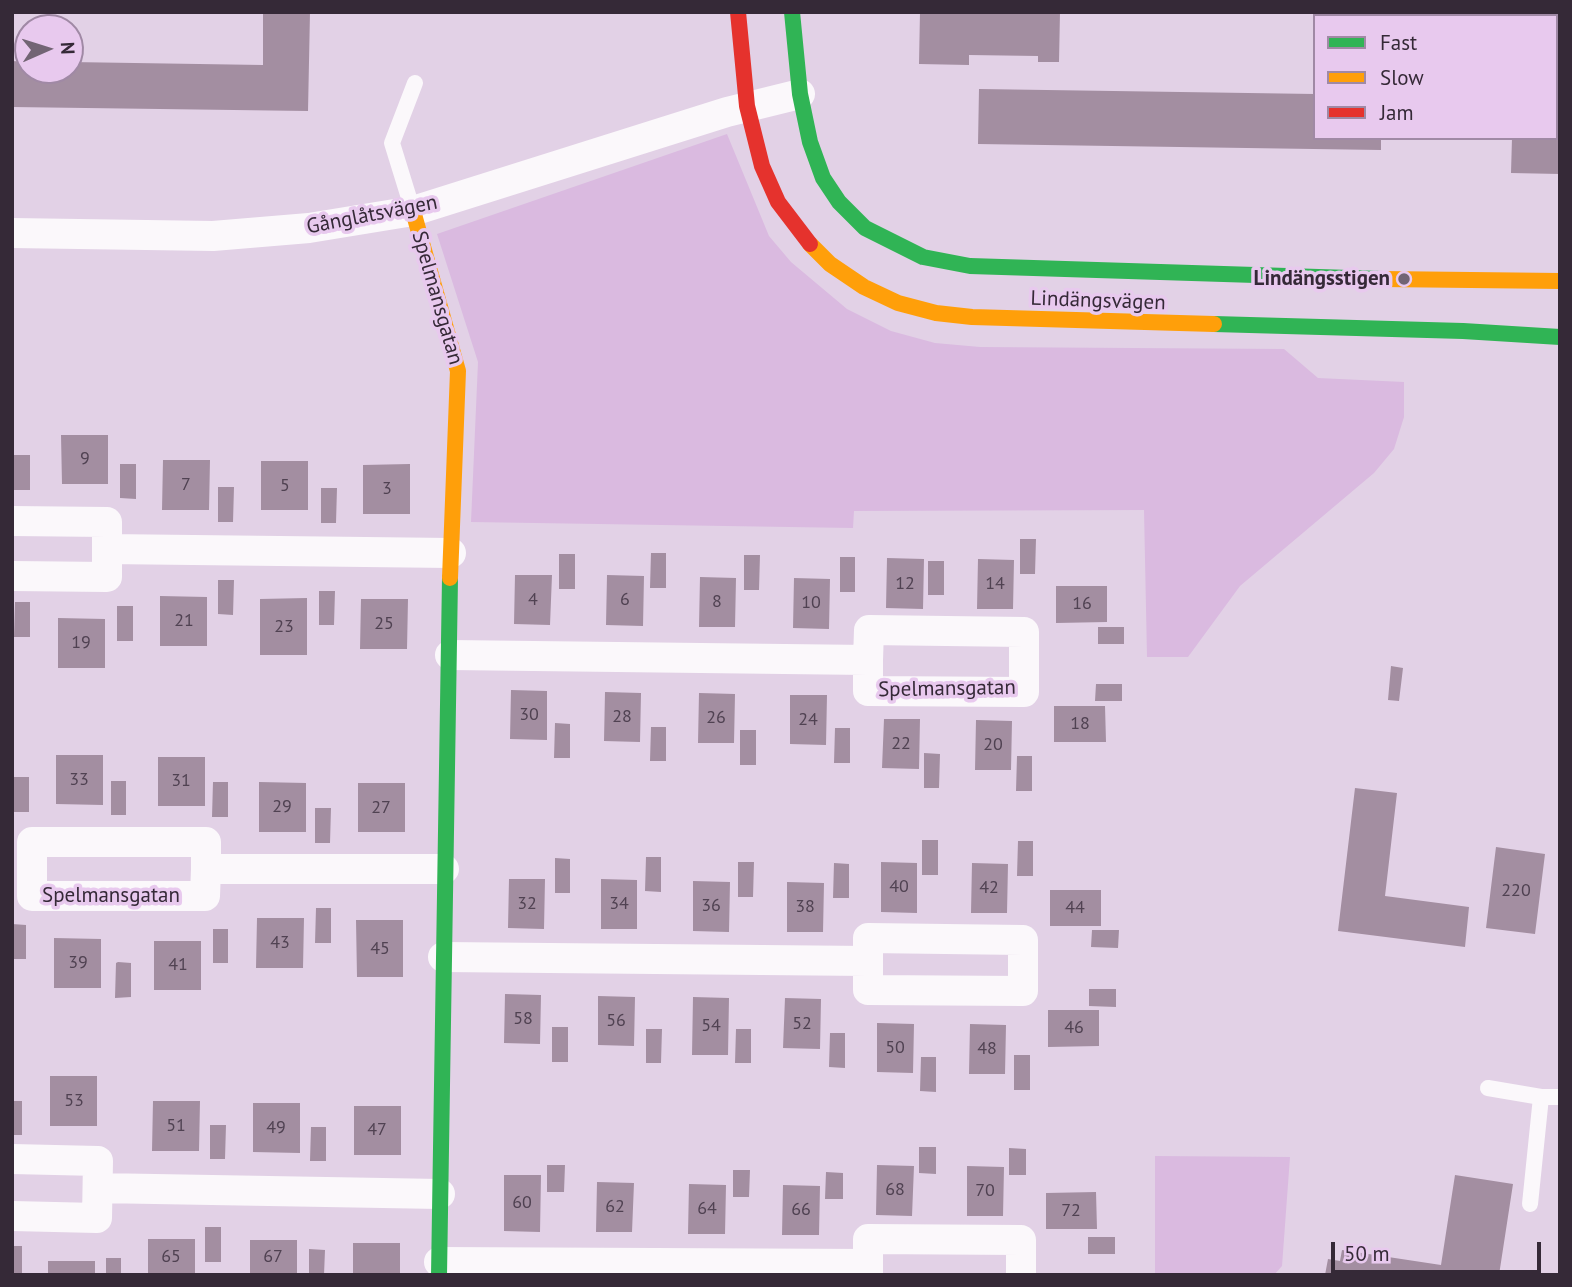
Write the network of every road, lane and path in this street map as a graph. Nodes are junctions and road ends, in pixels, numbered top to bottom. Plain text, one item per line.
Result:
1 (738, 12) edge
2 (792, 12) edge
3 (415, 83) dead end
4 (800, 94) junction
5 (747, 106) junction
6 (413, 211) junction
7 (12, 233) edge
8 (1560, 281) edge
9 (1560, 337) edge
10 (12, 521) edge
11 (107, 548) junction
12 (451, 553) junction
13 (12, 576) edge
14 (450, 655) junction
15 (868, 660) junction
16 (206, 869) junction
17 (444, 869) junction
18 (443, 957) junction
19 (868, 961) junction
20 (1488, 1088) dead end
21 (1541, 1097) junction
22 (1560, 1097) edge
23 (12, 1159) edge
24 (98, 1188) junction
25 (440, 1194) junction
26 (1530, 1204) dead end
27 (12, 1216) edge
28 (439, 1268) edge
29 (868, 1269) edge
30 (1021, 1275) edge

1 - 5 street, Lindängsvägen
2 - 4 street, Lindängsvägen
3 - 6 lane
4 - 5 street, Gånglåtsvägen
4 - 8 street, Lindängsvägen
5 - 6 street, Gånglåtsvägen
5 - 9 street, Lindängsvägen
6 - 7 street, Gånglåtsvägen
6 - 12 street, Spelmansgatan
10 - 11 street
11 - 12 street
11 - 13 street
12 - 14 street, Spelmansgatan
14 - 15 street, Spelmansgatan
14 - 17 street, Spelmansgatan
15 - 15 street, Spelmansgatan
16 - 16 street, Spelmansgatan
16 - 17 street, Spelmansgatan
17 - 18 street, Spelmansgatan
18 - 19 street
18 - 25 street, Spelmansgatan
19 - 19 street
20 - 21 lane
21 - 22 lane
21 - 26 lane
23 - 24 street
24 - 25 street
24 - 27 street
25 - 28 street, Spelmansgatan
28 - 29 street, Spelmansgatan
29 - 30 street, Spelmansgatan

